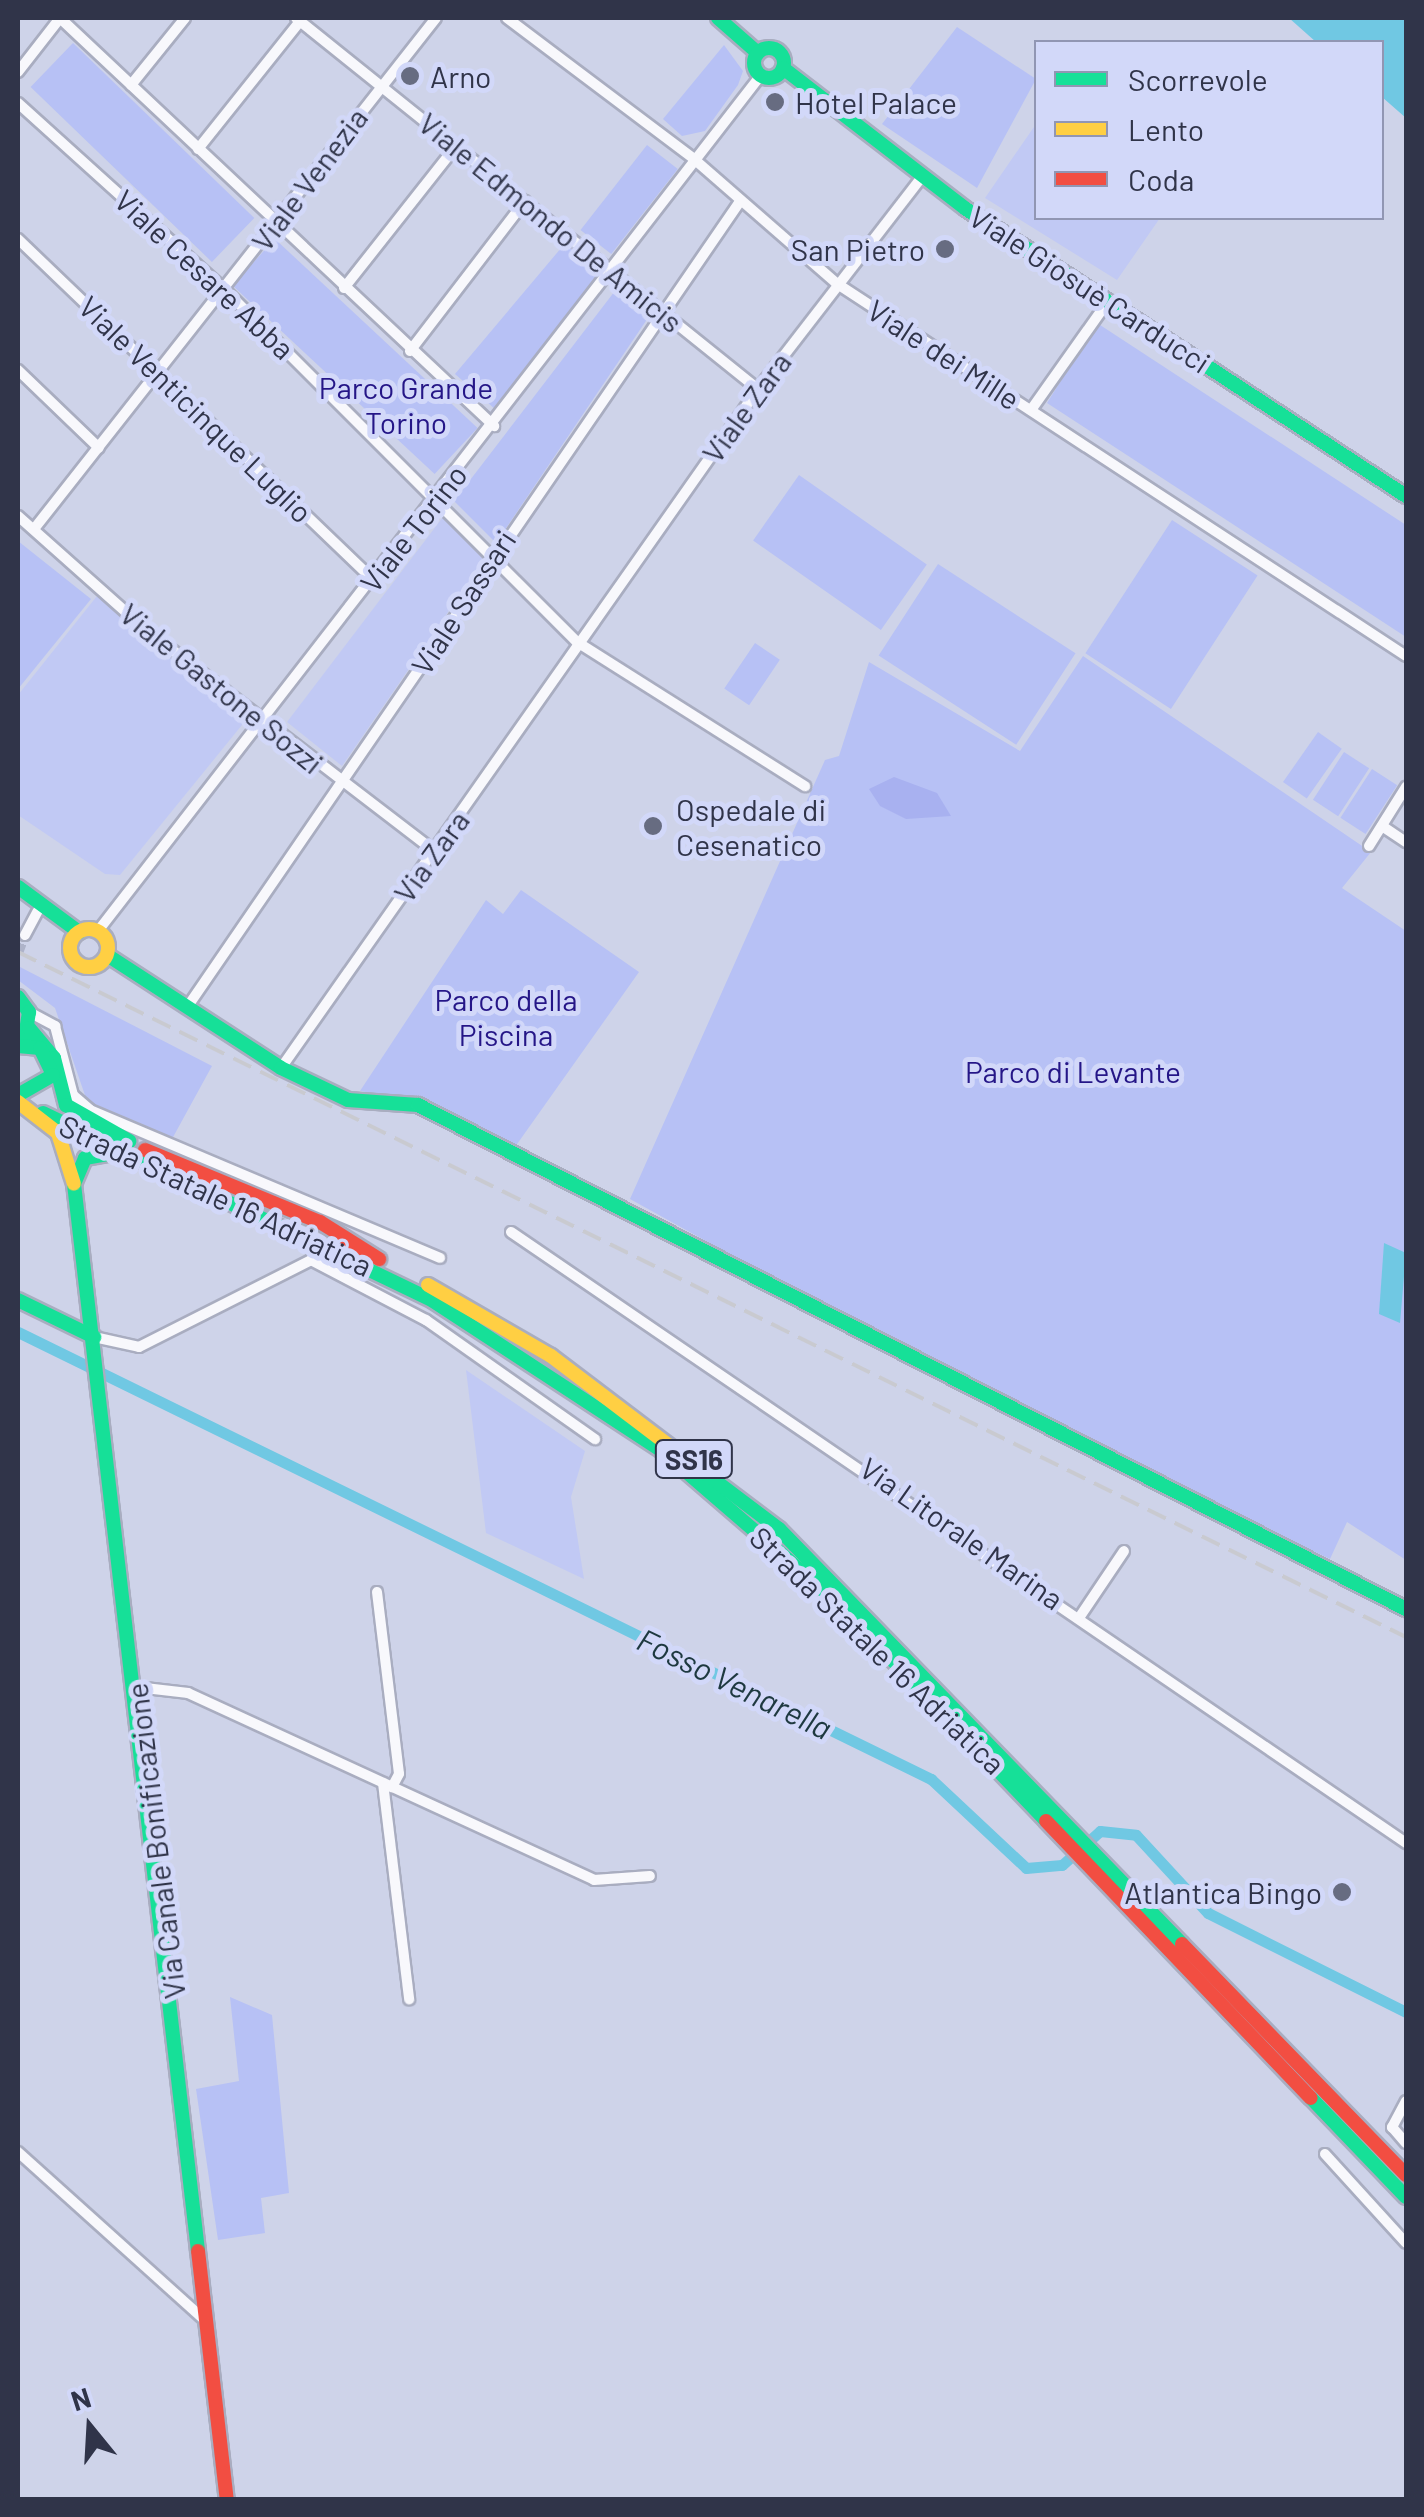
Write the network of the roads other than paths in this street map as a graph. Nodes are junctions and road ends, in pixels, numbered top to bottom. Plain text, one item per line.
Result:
1 (60, 18) edge
2 (185, 18) edge
3 (436, 18) edge
4 (507, 18) edge
5 (718, 18) edge
6 (298, 19) edge
7 (758, 54) junction
8 (783, 68) junction
9 (18, 72) edge
10 (760, 75) junction
11 (131, 84) junction
12 (380, 86) junction
13 (18, 103) edge
14 (456, 146) junction
15 (198, 149) junction
16 (694, 159) junction
17 (922, 177) junction
18 (741, 200) junction
19 (524, 201) junction
20 (276, 222) junction
21 (18, 239) edge
22 (611, 270) junction
23 (836, 283) junction
24 (344, 288) junction
25 (224, 289) junction
26 (1108, 300) junction
27 (660, 309) junction
28 (410, 351) junction
29 (18, 370) edge
30 (159, 374) junction
31 (758, 390) junction
32 (1031, 410) junction
33 (494, 426) junction
34 (100, 448) junction
35 (1406, 496) edge
36 (438, 498) junction
37 (18, 516) edge
38 (34, 530) junction
39 (494, 554) junction
40 (372, 580) junction
41 (577, 642) junction
42 (1406, 656) edge
43 (268, 718) junction
44 (340, 784) junction
45 (805, 786) dead end
46 (1406, 787) edge
47 (1382, 826) junction
48 (1406, 842) edge
49 (1369, 846) dead end
50 (433, 850) junction
51 (18, 887) edge
52 (18, 896) edge
53 (38, 911) junction
54 (98, 931) junction
55 (25, 935) dead end
56 (76, 935) junction
57 (107, 955) junction
58 (18, 997) edge
59 (188, 1006) junction
60 (29, 1020) junction
61 (18, 1045) edge
62 (282, 1068) junction
63 (18, 1099) edge
64 (44, 1113) junction
65 (139, 1153) junction
66 (74, 1184) junction
67 (511, 1232) dead end
68 (440, 1258) dead end
69 (18, 1300) edge
70 (95, 1340) junction
71 (595, 1439) dead end
72 (1124, 1551) dead end
73 (378, 1592) dead end
74 (1406, 1609) edge
75 (1080, 1615) junction
76 (137, 1687) junction
77 (388, 1785) junction
78 (1406, 1843) edge
79 (1094, 1858) junction
80 (650, 1876) dead end
81 (409, 1999) dead end
82 (1406, 2101) edge
83 (1406, 2142) edge
84 (18, 2152) edge
85 (1326, 2154) dead end
86 (1406, 2176) edge
87 (1406, 2197) edge
88 (1406, 2243) edge
89 (207, 2322) junction
90 (227, 2500) edge

1 - 9 street
1 - 11 street
2 - 11 street
3 - 12 street, Viale Venezia
4 - 16 street, Viale dei Mille
5 - 7 main road
6 - 12 street, Viale Edmondo De Amicis
6 - 15 street
7 - 8 main road, Viale Giosuè Carducci
7 - 10 main road
8 - 10 main road
8 - 17 main road, Viale Giosuè Carducci
10 - 16 street, Viale Torino
11 - 15 street
12 - 14 street, Viale Edmondo De Amicis
12 - 20 street, Viale Venezia
13 - 25 street, Viale Cesare Abba
14 - 19 street, Viale Edmondo De Amicis
14 - 24 street
15 - 20 street
16 - 18 street, Viale dei Mille
16 - 22 street, Viale Torino
17 - 23 street, Viale Zara
17 - 26 main road, Viale Giosuè Carducci
18 - 23 street, Viale dei Mille
18 - 27 street, Viale Sassari
19 - 22 street, Viale Edmondo De Amicis
19 - 28 street
20 - 24 street
20 - 25 street, Viale Venezia
21 - 30 street, Viale Venticinque Luglio
22 - 27 street, Viale Edmondo De Amicis
22 - 33 street, Viale Torino
23 - 31 street, Viale Zara
23 - 32 street, Viale dei Mille
24 - 28 street
25 - 30 street, Viale Venezia
25 - 36 street, Viale Cesare Abba
26 - 32 street
26 - 35 main road, Viale Giosuè Carducci
27 - 31 street, Viale Edmondo De Amicis
27 - 39 street, Viale Sassari
28 - 33 street
29 - 34 street
30 - 34 street, Viale Venezia
30 - 40 street, Viale Venticinque Luglio
31 - 41 street, Viale Zara
32 - 42 street, Viale dei Mille
33 - 36 street, Viale Torino
34 - 38 street, Viale Venezia
36 - 39 street, Viale Cesare Abba
36 - 40 street, Viale Torino
37 - 38 street, Viale Gastone Sozzi
38 - 43 street, Viale Gastone Sozzi
39 - 41 street, Viale Cesare Abba
39 - 44 street, Viale Sassari
40 - 43 street, Viale Torino
41 - 45 street, Viale Cesare Abba
41 - 50 street, Via Zara
43 - 44 street, Viale Gastone Sozzi
43 - 54 street, Viale Torino
44 - 50 street, Viale Gastone Sozzi
44 - 59 street, Viale Sassari
46 - 47 street
47 - 48 street
47 - 49 street
50 - 62 street, Via Zara
51 - 56 main road
52 - 53 main road
53 - 55 street
53 - 56 main road
54 - 56 main road
54 - 57 main road
56 - 57 main road
57 - 59 main road
58 - 60 main road
59 - 62 main road
60 - 61 main road
60 - 65 main road
60 - 68 street
61 - 63 main road
62 - 74 main road
63 - 64 main road, Strada Statale 16 Adriatica / SS16
64 - 65 main road, Strada Statale 16 Adriatica / SS16
64 - 66 main road, Via Canale Bonificazione
65 - 66 main road
65 - 79 main road, Strada Statale 16 Adriatica / SS16
66 - 70 main road, Via Canale Bonificazione
67 - 75 street, Via Litorale Marina
69 - 70 main road
70 - 71 street
70 - 76 main road, Via Canale Bonificazione
72 - 75 street
73 - 77 street
75 - 78 street, Via Litorale Marina
76 - 77 street
76 - 89 main road, Via Canale Bonificazione
77 - 80 street
77 - 81 street
79 - 86 main road, Strada Statale 16 Adriatica / SS16
79 - 87 main road, Strada Statale 16 Adriatica / SS16
82 - 83 street
84 - 89 street
85 - 88 street
89 - 90 main road, Via Canale Bonificazione

